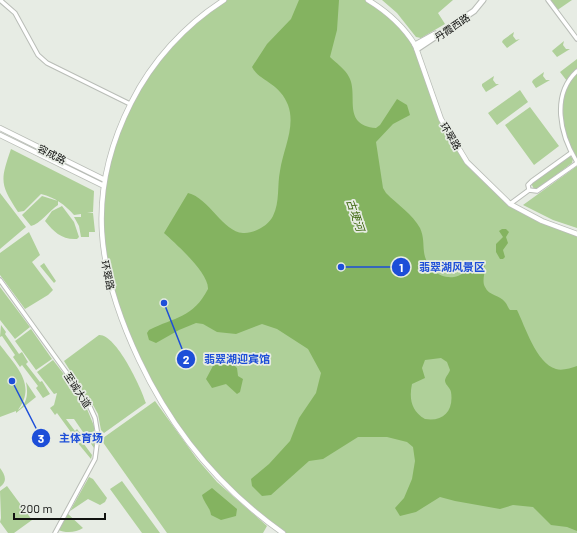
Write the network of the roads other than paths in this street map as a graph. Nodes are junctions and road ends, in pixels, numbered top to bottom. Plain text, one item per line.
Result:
1 (0, 0) edge
2 (224, 0) edge
3 (368, 0) edge
4 (482, 0) edge
5 (548, 0) edge
6 (577, 39) edge
7 (416, 47) junction
8 (577, 71) edge
9 (130, 104) junction
10 (0, 128) edge
11 (0, 135) edge
12 (571, 153) junction
13 (577, 162) edge
14 (104, 183) junction
15 (528, 190) junction
16 (510, 204) junction
17 (577, 234) edge
18 (0, 280) edge
19 (56, 533) edge
20 (282, 533) edge

1 - 9 street
2 - 9 street, 环翠路
3 - 7 street, 环翠路
4 - 7 main road, 丹霞西路
5 - 6 street
7 - 16 street, 环翠路
8 - 12 street
9 - 14 street, 环翠路
10 - 14 street, 容成路
11 - 14 street, 容成路
12 - 13 street
12 - 15 street
13 - 15 street
14 - 20 street, 环翠路
15 - 16 street
16 - 17 street, 环翠路
18 - 19 street, 至诚大道

